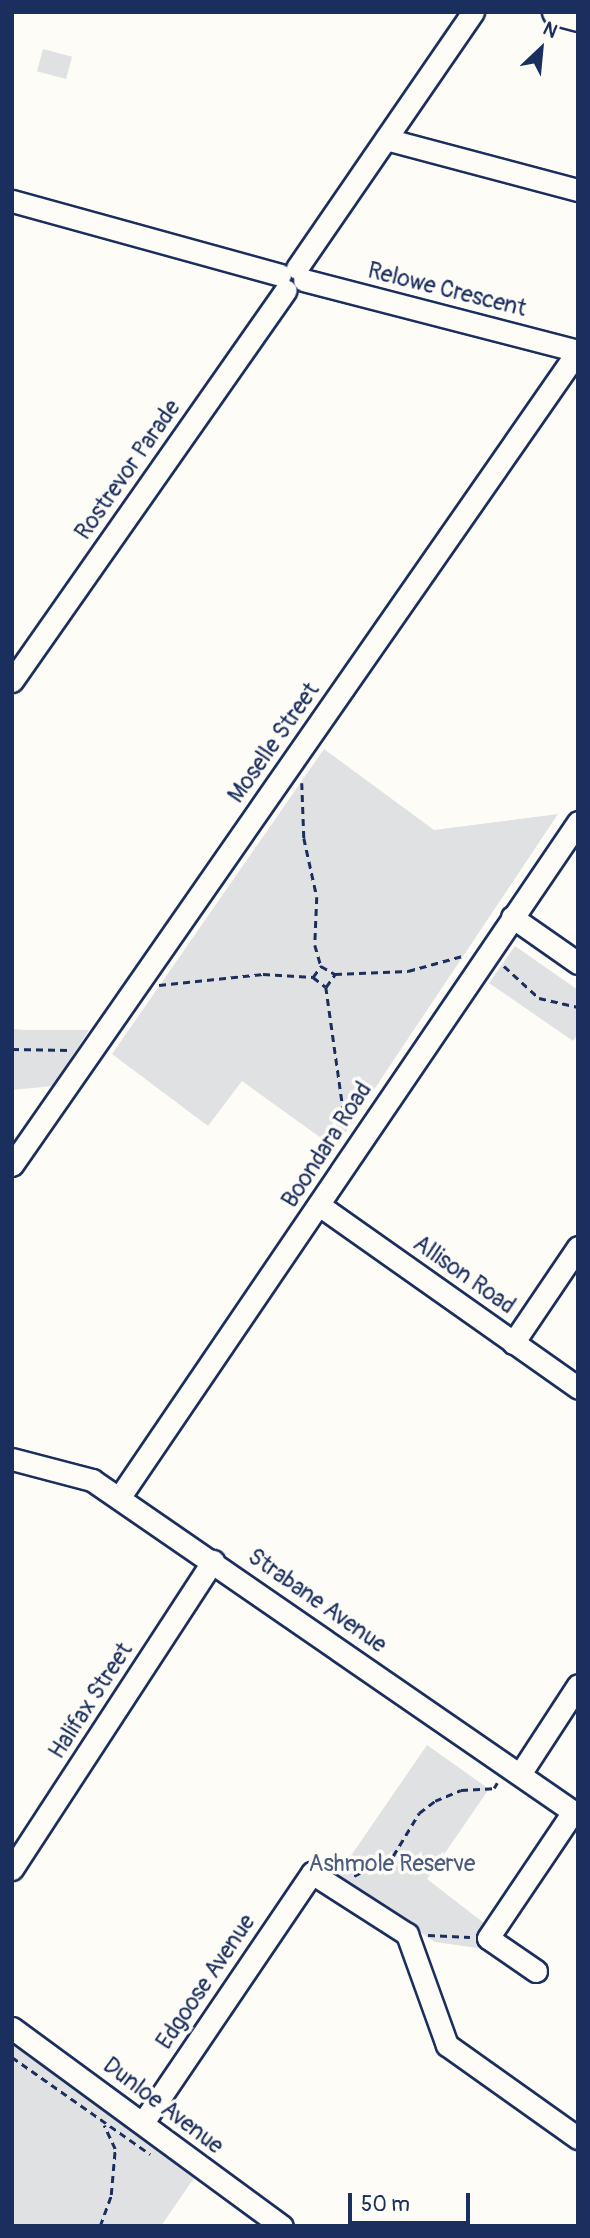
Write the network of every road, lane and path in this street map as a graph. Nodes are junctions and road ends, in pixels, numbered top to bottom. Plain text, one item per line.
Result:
1 (473, 12) edge
2 (556, 12) edge
3 (578, 18) edge
4 (386, 139) junction
5 (578, 190) edge
6 (12, 201) edge
7 (292, 278) junction
8 (578, 351) edge
9 (12, 681) edge
10 (293, 763) junction
11 (578, 822) edge
12 (512, 918) junction
13 (487, 954) junction
14 (578, 964) edge
15 (321, 966) junction
16 (335, 974) junction
17 (313, 977) junction
18 (155, 986) dead end
19 (326, 987) junction
20 (578, 1007) edge
21 (12, 1049) edge
22 (92, 1050) junction
23 (355, 1148) junction
24 (12, 1165) edge
25 (319, 1205) junction
26 (578, 1247) edge
27 (513, 1343) junction
28 (578, 1388) edge
29 (12, 1459) edge
30 (119, 1498) junction
31 (213, 1561) junction
32 (578, 1685) edge
33 (514, 1770) junction
34 (575, 1814) edge
35 (12, 1869) edge
36 (338, 1890) junction
37 (407, 1934) junction
38 (488, 1938) junction
39 (536, 1970) dead end
40 (12, 2028) edge
41 (12, 2057) edge
42 (144, 2121) junction
43 (102, 2122) junction
44 (578, 2138) edge
45 (156, 2158) dead end
46 (100, 2226) edge
47 (282, 2226) edge

1 - 4 street, Rostrevor Parade
2 - 3 main road
4 - 5 street
4 - 7 street, Rostrevor Parade
6 - 7 street, Relowe Crescent
7 - 8 street, Relowe Crescent
7 - 9 street, Rostrevor Parade
8 - 10 street, Moselle Street
10 - 15 path
10 - 22 street, Moselle Street
11 - 12 street, Boondara Road
12 - 13 street, Boondara Road
12 - 14 street
13 - 16 path
13 - 20 path
13 - 23 street, Boondara Road
15 - 16 path
15 - 17 path
16 - 19 path
17 - 18 path
17 - 19 path
19 - 23 path
21 - 22 path
22 - 24 street, Moselle Street
23 - 25 street, Boondara Road
25 - 27 street, Allison Road
25 - 30 street, Boondara Road
26 - 27 street
27 - 28 street, Allison Road
29 - 30 street, Strabane Avenue
30 - 31 street, Strabane Avenue
31 - 33 street, Strabane Avenue
31 - 35 street, Halifax Street
32 - 33 street
33 - 34 street, Strabane Avenue
33 - 36 path
34 - 38 street
36 - 37 street
36 - 42 street, Edgoose Avenue
37 - 38 path
37 - 44 street
38 - 39 street
40 - 42 street, Dunloe Avenue
41 - 43 path
42 - 47 street, Dunloe Avenue
43 - 45 path
43 - 46 path

